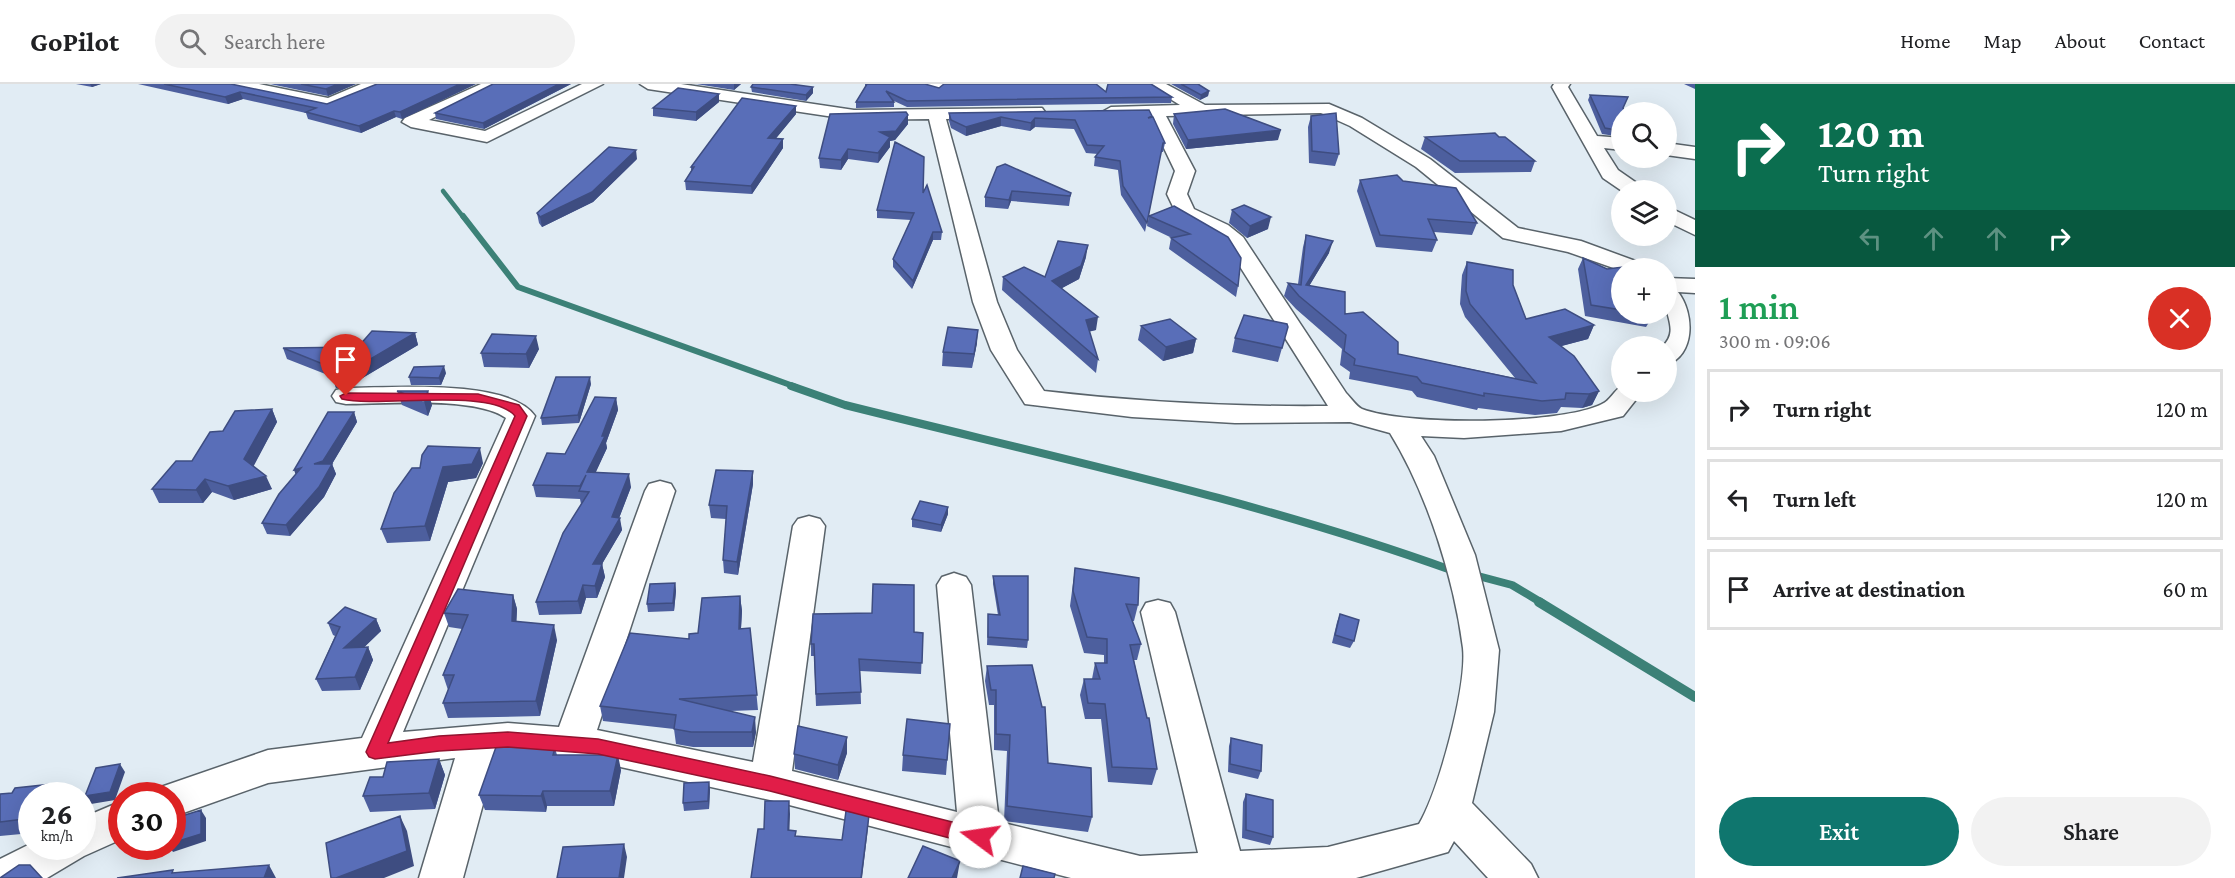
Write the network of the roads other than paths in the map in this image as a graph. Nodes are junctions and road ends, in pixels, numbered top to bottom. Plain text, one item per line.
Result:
1 (235, 84) edge
2 (375, 84) edge
3 (495, 84) edge
4 (595, 84) edge
5 (1154, 84) edge
6 (1562, 84) edge
7 (658, 85) edge
8 (934, 94) edge
9 (1199, 109) junction
10 (1056, 112) edge
11 (1090, 112) edge
12 (1156, 112) junction
13 (1591, 141) junction
14 (1611, 143) edge
15 (1677, 151) edge
16 (1695, 153) edge
17 (1619, 180) edge
18 (1677, 219) edge
19 (1695, 230) edge
20 (1611, 260) edge
21 (1677, 285) edge
22 (1695, 286) edge
23 (1677, 303) edge
24 (1677, 349) edge
25 (346, 396) dead end
26 (1620, 402) edge
27 (1350, 414) junction
28 (1401, 427) junction
29 (660, 491) dead end
30 (809, 526) dead end
31 (954, 585) dead end
32 (1158, 612) dead end
33 (480, 741) junction
34 (573, 743) junction
35 (375, 752) junction
36 (770, 783) junction
37 (186, 795) edge
38 (1450, 808) junction
39 (980, 837) junction
40 (40, 860) edge
41 (1224, 872) junction
42 (4, 878) edge
43 (441, 878) edge
44 (1516, 878) edge

1 - 2 street
3 - 4 street
5 - 9 street
6 - 13 street
7 - 8 street
8 - 10 street
8 - 27 street
9 - 12 street
9 - 20 street
11 - 12 street
12 - 27 street
13 - 14 street
13 - 17 street
15 - 16 street
18 - 19 street
21 - 22 street
23 - 24 street
25 - 35 street
26 - 28 street
27 - 28 street
28 - 38 street
29 - 34 street
30 - 36 street
31 - 39 street
32 - 41 street
33 - 34 street
33 - 35 street
33 - 43 street
34 - 36 street
35 - 37 street
36 - 39 street
38 - 41 street
38 - 44 street
39 - 41 street
40 - 42 street

